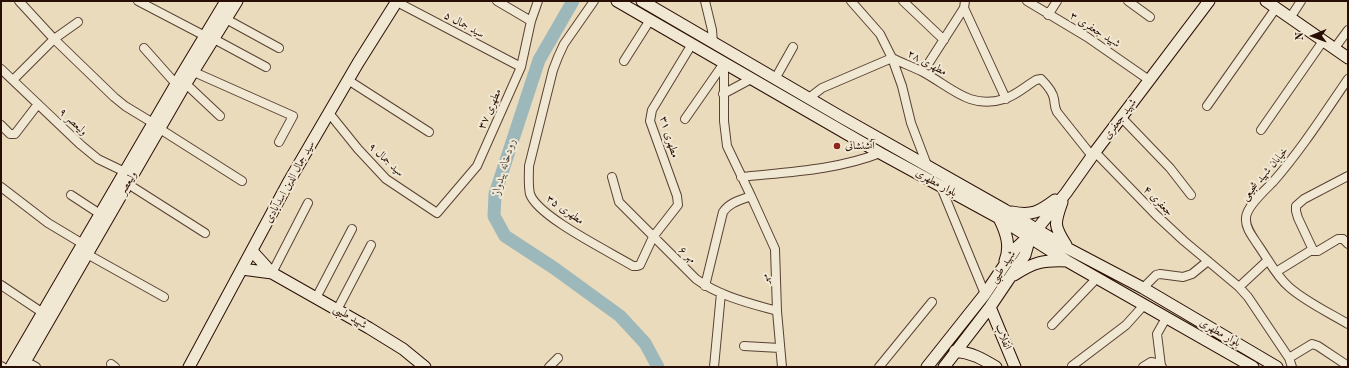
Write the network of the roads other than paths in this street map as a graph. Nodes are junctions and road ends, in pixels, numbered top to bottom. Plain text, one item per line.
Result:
1 (19, 1) edge
2 (138, 1) edge
3 (226, 1) edge
4 (237, 1) edge
5 (497, 1) edge
6 (538, 1) edge
7 (594, 1) edge
8 (617, 1) edge
9 (642, 1) edge
10 (705, 1) edge
11 (851, 1) edge
12 (903, 1) edge
13 (1027, 1) edge
14 (1057, 1) edge
15 (1128, 1) edge
16 (1209, 1) edge
17 (1266, 1) edge
18 (1301, 1) edge
19 (397, 2) edge
20 (964, 5) edge
21 (1276, 8) junction
22 (1048, 15) junction
23 (1150, 17) dead end
24 (1290, 18) junction
25 (226, 19) junction
26 (650, 20) junction
27 (531, 21) junction
28 (78, 22) dead end
29 (1348, 30) edge
30 (209, 38) junction
31 (54, 39) junction
32 (944, 40) junction
33 (1323, 41) junction
34 (713, 43) junction
35 (692, 44) junction
36 (793, 47) dead end
37 (144, 48) dead end
38 (279, 48) dead end
39 (1334, 49) junction
40 (892, 58) junction
41 (1348, 58) edge
42 (624, 61) dead end
43 (724, 63) junction
44 (266, 67) dead end
45 (521, 67) junction
46 (1, 69) edge
47 (194, 72) junction
48 (923, 72) junction
49 (752, 78) junction
50 (775, 79) junction
51 (1348, 79) edge
52 (13, 80) junction
53 (348, 80) junction
54 (1036, 80) joint
55 (1150, 80) junction
56 (181, 85) junction
57 (723, 94) junction
58 (809, 98) junction
59 (1006, 99) junction
60 (38, 104) junction
61 (1207, 106) dead end
62 (329, 113) junction
63 (220, 116) dead end
64 (841, 117) junction
65 (1121, 117) junction
66 (685, 120) dead end
67 (1, 125) edge
68 (156, 126) junction
69 (836, 127) junction
70 (1261, 130) dead end
71 (429, 132) dead end
72 (279, 142) dead end
73 (880, 153) junction
74 (1094, 154) junction
75 (927, 165) junction
76 (125, 172) junction
77 (1348, 176) edge
78 (612, 177) dead end
79 (741, 177) junction
80 (242, 181) dead end
81 (128, 184) junction
82 (941, 187) junction
83 (1, 188) edge
84 (1066, 193) junction
85 (71, 195) dead end
86 (1191, 195) dead end
87 (751, 196) junction
88 (308, 203) dead end
89 (438, 213) joint
90 (100, 214) junction
91 (1002, 214) junction
92 (352, 229) dead end
93 (205, 233) dead end
94 (1033, 233) junction
95 (653, 237) junction
96 (1348, 244) edge
97 (371, 245) dead end
98 (85, 249) junction
99 (1071, 250) junction
100 (1313, 250) junction
101 (252, 251) junction
102 (1268, 260) junction
103 (1208, 261) junction
104 (1069, 262) junction
105 (242, 269) junction
106 (1276, 272) junction
107 (272, 273) junction
108 (1005, 275) junction
109 (1097, 278) junction
110 (1, 285) edge
111 (705, 286) junction
112 (1239, 287) junction
113 (1143, 288) junction
114 (721, 294) junction
115 (985, 294) junction
116 (164, 297) dead end
117 (316, 298) junction
118 (932, 302) dead end
119 (1144, 305) junction
120 (990, 307) junction
121 (336, 310) junction
122 (777, 311) junction
123 (43, 313) junction
124 (1166, 318) junction
125 (1348, 324) edge
126 (1052, 325) dead end
127 (744, 346) dead end
128 (780, 348) junction
129 (955, 351) junction
130 (558, 358) dead end
131 (1289, 358) junction
132 (24, 364) edge
133 (1072, 366) edge
134 (1161, 366) edge
135 (1348, 366) edge
136 (11, 367) edge
137 (36, 367) edge
138 (189, 367) edge
139 (425, 367) edge
140 (549, 367) edge
141 (714, 367) edge
142 (782, 367) edge
143 (879, 367) edge
144 (927, 367) edge
145 (944, 367) edge
146 (996, 367) edge
147 (1015, 367) edge
148 (1142, 367) edge
149 (1253, 367) edge
150 (1277, 367) edge
151 (1292, 367) edge

1 - 31 street
2 - 30 street
3 - 30 main road, ولیعصر
4 - 25 main road, ولیعصر
5 - 27 street
6 - 27 street, مطهری ۳۷
7 - 95 street, مطهری ۳۵
8 - 26 main road, بلوار مطهری
9 - 34 main road, بلوار مطهری
10 - 34 street
11 - 40 street
12 - 32 street
13 - 22 street, شهید جعفری ۳
14 - 22 street
15 - 23 street
16 - 55 main road, شهید جعفری
17 - 21 main road
18 - 24 street
19 - 45 street, سید جمال ۵
19 - 53 main road, سید جمال الدین اسدآبادی
20 - 32 street
20 - 59 street
21 - 24 main road
21 - 61 street
22 - 55 street, شهید جعفری ۳
24 - 33 main road
25 - 30 main road, ولیعصر
25 - 38 street
26 - 35 main road, بلوار مطهری
26 - 42 street
27 - 45 street, مطهری ۳۷
28 - 31 street
29 - 39 street
30 - 44 street
30 - 47 main road, ولیعصر
30 - 56 main road, ولیعصر
31 - 52 street
31 - 68 street
32 - 48 street
33 - 39 main road
33 - 70 street
34 - 50 main road, بلوار مطهری
35 - 43 main road, بلوار مطهری
35 - 95 street, مطهری ۳۱
36 - 50 street
37 - 56 street
39 - 41 main road
40 - 48 street, مطهری ۲۸
40 - 58 street, مطهری ۲۸
40 - 75 street
43 - 49 main road, بلوار مطهری
43 - 57 street, مهر
43 - 66 street
45 - 89 street, مطهری ۳۷
46 - 52 street, ولیعصر ۹
47 - 56 main road, ولیعصر
47 - 72 street
48 - 59 street, مطهری ۲۸
49 - 57 street
49 - 69 main road, بلوار مطهری
50 - 58 main road, بلوار مطهری
51 - 102 street, خیابان شهید شجیعی
52 - 60 street, ولیعصر ۹
53 - 62 main road, سید جمال الدین اسدآبادی
53 - 71 street
54 - 59 street, مطهری ۲۸
54 - 74 street, جعفری ۴
55 - 65 main road, شهید جعفری
56 - 63 street
56 - 68 main road, ولیعصر
57 - 79 street, مهر
58 - 64 main road, بلوار مطهری
60 - 67 street
60 - 76 street, ولیعصر ۹
62 - 89 street, سید جمال ۹
62 - 101 main road, سید جمال الدین اسدآبادی
64 - 69 main road
64 - 75 main road, بلوار مطهری
65 - 74 main road, شهید جعفری
65 - 86 street
68 - 76 main road, ولیعصر
68 - 80 street
68 - 81 main road, ولیعصر
69 - 73 main road, بلوار مطهری
73 - 79 street
73 - 82 main road, بلوار مطهری
74 - 84 main road, شهید جعفری
74 - 103 street, جعفری ۴
75 - 91 main road, بلوار مطهری
76 - 90 main road, ولیعصر
77 - 100 street
78 - 95 street, مهر ۶
79 - 87 street, مهر
81 - 93 street
81 - 98 main road, ولیعصر
82 - 91 main road, بلوار مطهری
82 - 115 street
83 - 98 street
84 - 91 main road
84 - 94 main road, شهید جعفری
84 - 99 main road
85 - 90 street
87 - 111 street
87 - 122 street, مهر
88 - 107 street
90 - 98 main road, ولیعصر
91 - 94 main road, بلوار مطهری
91 - 108 main road
92 - 117 street
94 - 99 main road, بلوار مطهری
94 - 104 main road, بلوار مطهری
94 - 108 main road, شهید طیبی
95 - 111 street, مهر ۶
96 - 100 street
97 - 121 street
98 - 116 street
98 - 123 main road, ولیعصر
98 - 132 main road, ولیعصر
99 - 104 main road
99 - 113 main road, بلوار مطهری
100 - 106 street
101 - 105 main road, سید جمال الدین اسدآبادی
101 - 107 main road, شهید طیبی
102 - 106 street, خیابان شهید شجیعی
102 - 112 street
103 - 112 street, جعفری ۴
103 - 113 street
104 - 108 main road
104 - 109 main road, بلوار مطهری
105 - 107 main road, شهید طیبی
105 - 138 main road, سید جمال الدین اسدآبادی
106 - 125 street, خیابان شهید شجیعی
107 - 117 main road, شهید طیبی
108 - 115 main road, شهید طیبی
108 - 120 main road, شهید طیبی
109 - 119 main road, بلوار مطهری
109 - 126 street
110 - 123 street
111 - 114 street, مهر ۶
112 - 131 street, جعفری ۴
113 - 150 main road, بلوار مطهری
114 - 122 street, مهر ۶
114 - 141 street
115 - 144 main road, شهید طیبی
117 - 121 main road, شهید طیبی
118 - 143 street
119 - 124 main road, بلوار مطهری
119 - 133 street
120 - 129 main road, شهید طیبی
120 - 147 main road, انقلاب
121 - 139 main road, شهید طیبی
122 - 128 street, مهر
123 - 136 main road, ولیعصر
124 - 134 street
124 - 149 main road, بلوار مطهری
127 - 128 street
128 - 142 street, مهر
129 - 145 main road, شهید طیبی
129 - 146 main road, انقلاب
130 - 140 street
131 - 135 street
131 - 151 street, جعفری ۴
132 - 137 street
134 - 148 street

